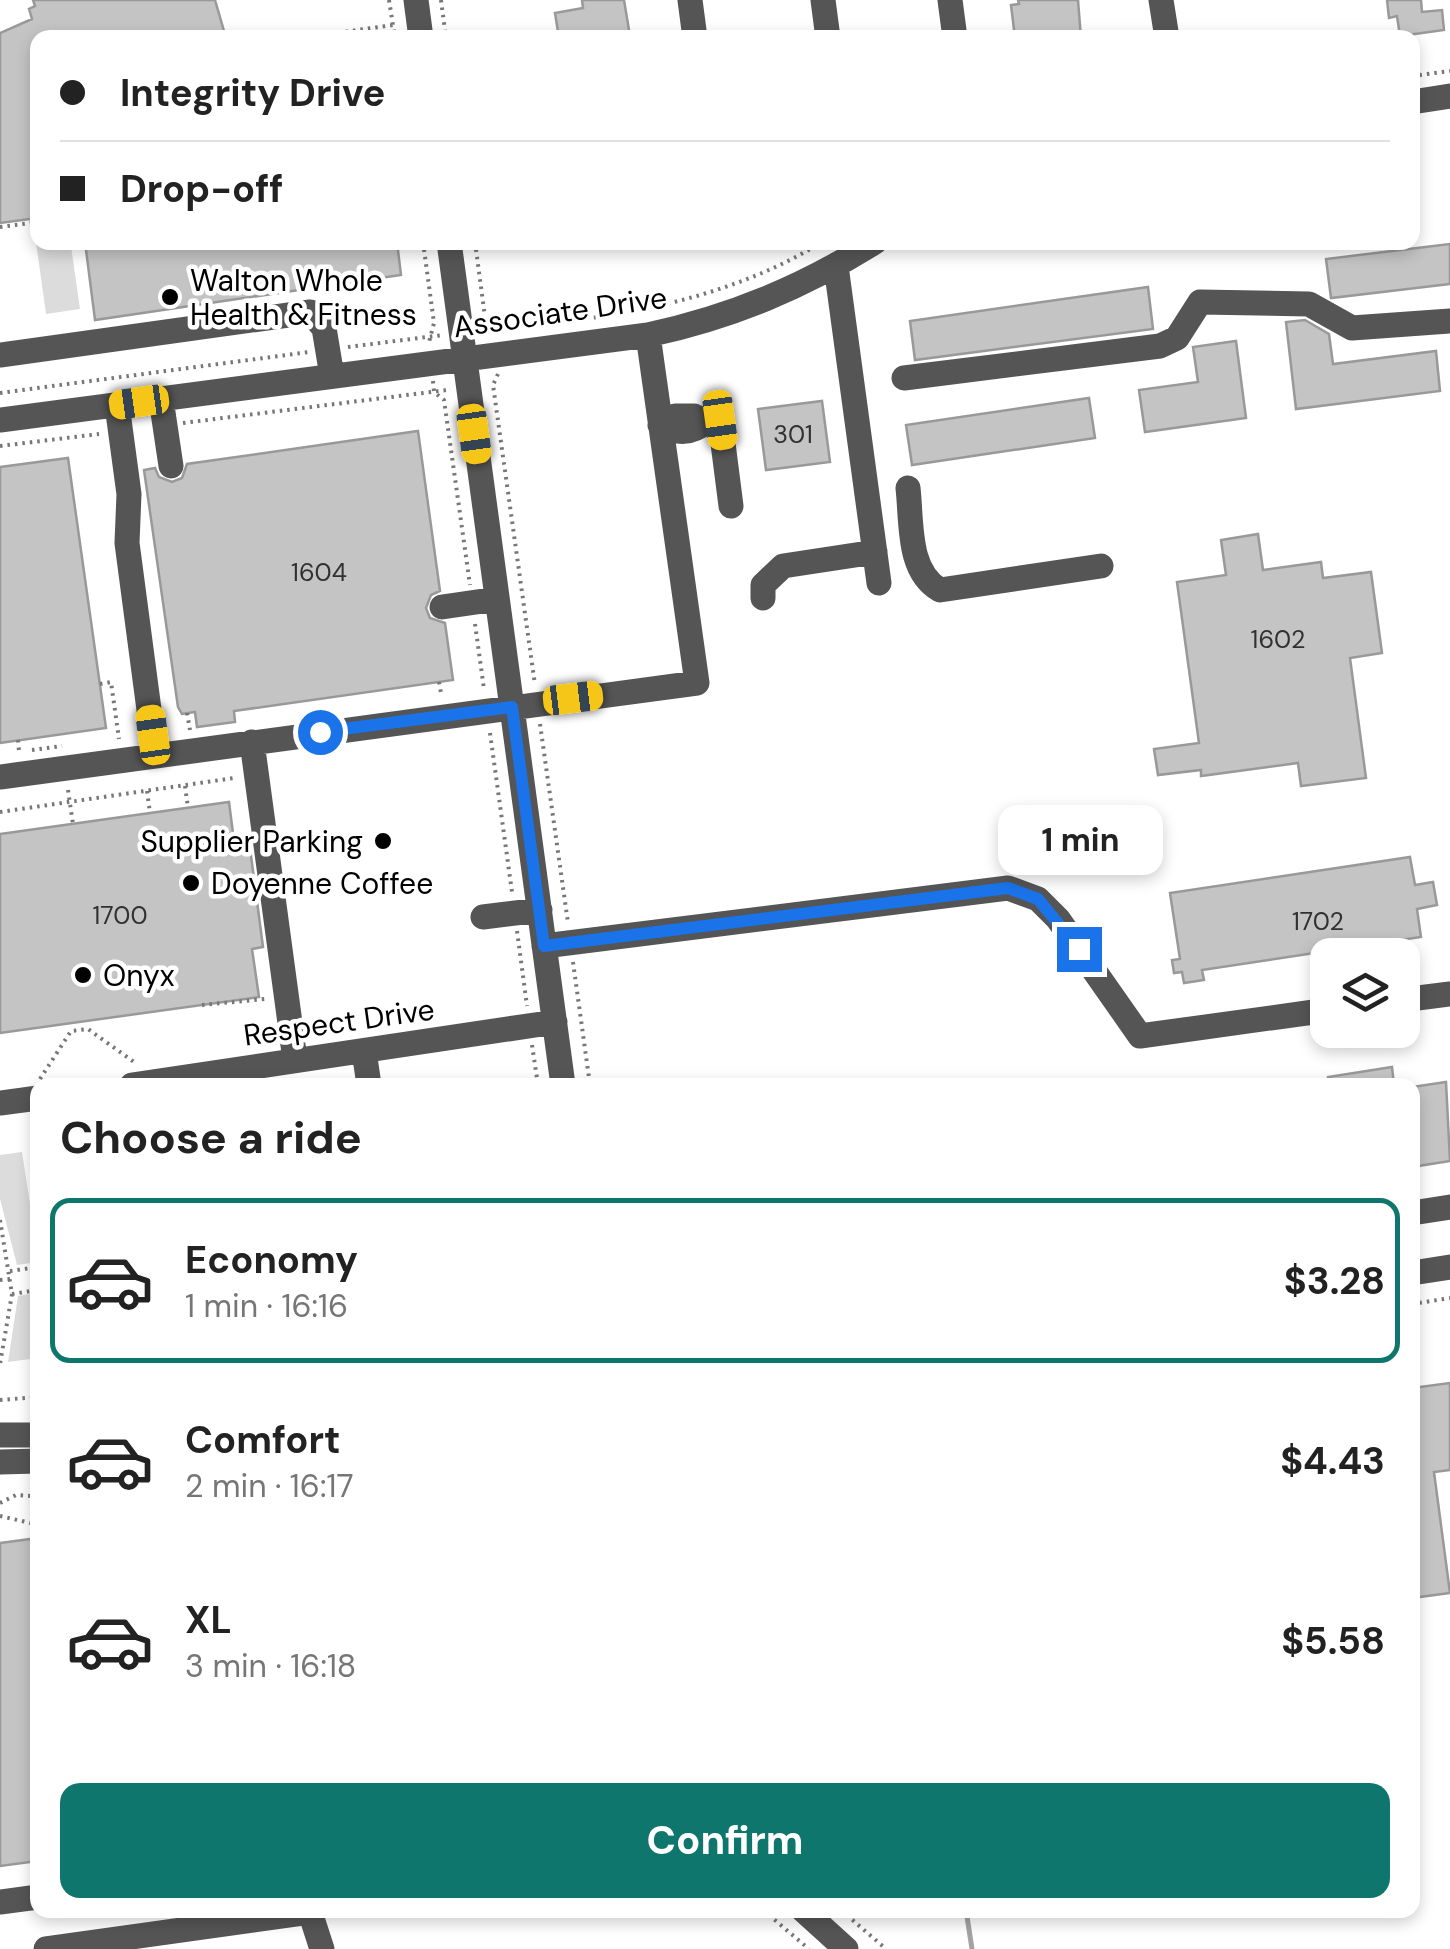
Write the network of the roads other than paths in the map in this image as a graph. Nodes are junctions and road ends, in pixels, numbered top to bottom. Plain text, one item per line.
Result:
1 (416, 0) edge
2 (690, 0) edge
3 (823, 0) edge
4 (950, 0) edge
5 (1161, 0) edge
6 (420, 30) edge
7 (694, 30) edge
8 (827, 30) edge
9 (954, 30) edge
10 (1166, 30) edge
11 (1450, 96) edge
12 (1420, 101) edge
13 (450, 250) edge
14 (862, 250) edge
15 (836, 266) junction
16 (1450, 321) edge
17 (648, 335) junction
18 (0, 355) edge
19 (464, 359) junction
20 (332, 376) junction
21 (904, 378) dead end
22 (160, 399) junction
23 (117, 405) junction
24 (0, 420) edge
25 (660, 426) junction
26 (172, 466) dead end
27 (908, 488) dead end
28 (732, 506) dead end
29 (875, 552) junction
30 (1101, 566) dead end
31 (879, 583) dead end
32 (762, 598) dead end
33 (484, 601) junction
34 (442, 607) dead end
35 (512, 707) junction
36 (252, 742) junction
37 (155, 755) junction
38 (0, 776) edge
39 (540, 910) junction
40 (483, 918) dead end
41 (557, 944) junction
42 (1450, 994) edge
43 (1420, 998) edge
44 (1310, 1012) edge
45 (555, 1022) junction
46 (364, 1051) junction
47 (295, 1060) junction
48 (180, 1078) edge
49 (369, 1078) edge
50 (563, 1078) edge
51 (30, 1098) edge
52 (0, 1103) edge
53 (1450, 1207) edge
54 (1420, 1212) edge
55 (1450, 1267) edge
56 (1420, 1272) edge
57 (0, 1435) edge
58 (30, 1435) edge
59 (0, 1462) edge
60 (30, 1462) edge
61 (30, 1898) edge
62 (0, 1902) edge
63 (261, 1918) edge
64 (312, 1918) edge
65 (811, 1918) edge
66 (840, 1947) edge
67 (46, 1949) edge
68 (322, 1949) edge

1 - 6 street
2 - 7 street
3 - 8 street
4 - 9 street
5 - 10 street
11 - 12 street
13 - 19 street
14 - 15 street, Associate Drive
15 - 17 street, Associate Drive
15 - 29 street
16 - 21 street
17 - 19 street, Associate Drive
17 - 25 street
18 - 20 street
19 - 20 street, Associate Drive
19 - 33 street
20 - 22 street, Associate Drive
22 - 23 street, Associate Drive
22 - 26 street
23 - 24 street, Associate Drive
23 - 37 street
25 - 28 street
25 - 35 street
27 - 30 street
29 - 31 street
29 - 32 street
33 - 34 street
33 - 35 street
35 - 36 street
35 - 39 street
36 - 37 street
36 - 47 street
37 - 38 street
39 - 40 street
39 - 41 street
41 - 44 street
41 - 45 street
42 - 43 street
45 - 46 street, Respect Drive
45 - 50 street
46 - 47 street, Respect Drive
46 - 49 street
47 - 48 street, Respect Drive
51 - 52 street
53 - 54 street
55 - 56 street
57 - 58 street
59 - 60 street
61 - 62 street
63 - 67 street
64 - 68 street
65 - 66 street

